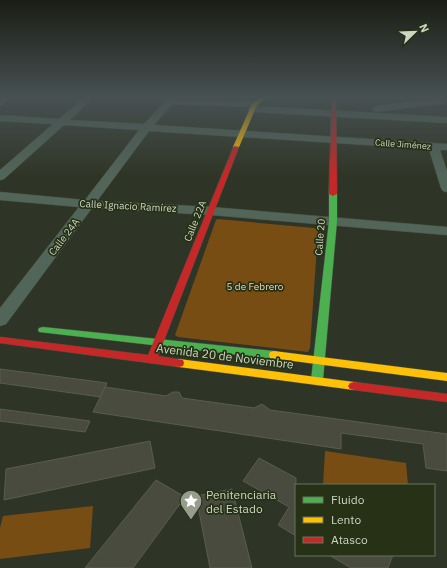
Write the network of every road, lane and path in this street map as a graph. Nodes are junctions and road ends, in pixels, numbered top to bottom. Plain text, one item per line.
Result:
1 (59, 124) edge
2 (82, 124) edge
3 (150, 124) edge
4 (245, 124) edge
5 (335, 124) edge
6 (146, 128) junction
7 (241, 133) junction
8 (334, 140) junction
9 (433, 146) junction
10 (447, 147) edge
11 (0, 176) edge
12 (447, 188) edge
13 (0, 196) edge
14 (88, 204) junction
15 (211, 211) junction
16 (333, 221) junction
17 (447, 231) edge
18 (3, 324) edge
19 (32, 328) dead end
20 (0, 340) edge
21 (158, 343) junction
22 (152, 358) junction
23 (319, 360) junction
24 (447, 377) edge
25 (317, 380) junction
26 (447, 398) edge

1 - 11 street
2 - 6 street, Calle Jiménez
3 - 6 street, Calle 24A
4 - 7 main road, Calle 22A
5 - 8 main road, Calle 20
6 - 7 street, Calle Jiménez
6 - 14 street, Calle 24A
7 - 8 street, Calle Jiménez
7 - 15 main road, Calle 22A
8 - 9 street, Calle Jiménez
8 - 16 main road, Calle 20
9 - 10 street, Calle Jiménez
9 - 12 street
13 - 14 street, Calle Ignacio Ramírez
14 - 15 street, Calle Ignacio Ramírez
14 - 18 street, Calle 24A
15 - 16 street, Calle Ignacio Ramírez
15 - 21 main road, Calle 22A
16 - 17 street, Calle Ignacio Ramírez
16 - 23 main road, Calle 20
19 - 21 main road, Avenida 20 de Noviembre
20 - 22 main road, Avenida 20 de Noviembre
21 - 22 main road, Calle 22A
21 - 23 main road, Avenida 20 de Noviembre
22 - 25 main road, Avenida 20 de Noviembre
23 - 24 main road, Avenida 20 de Noviembre
23 - 25 main road, Calle 20
25 - 26 main road, Avenida 20 de Noviembre

